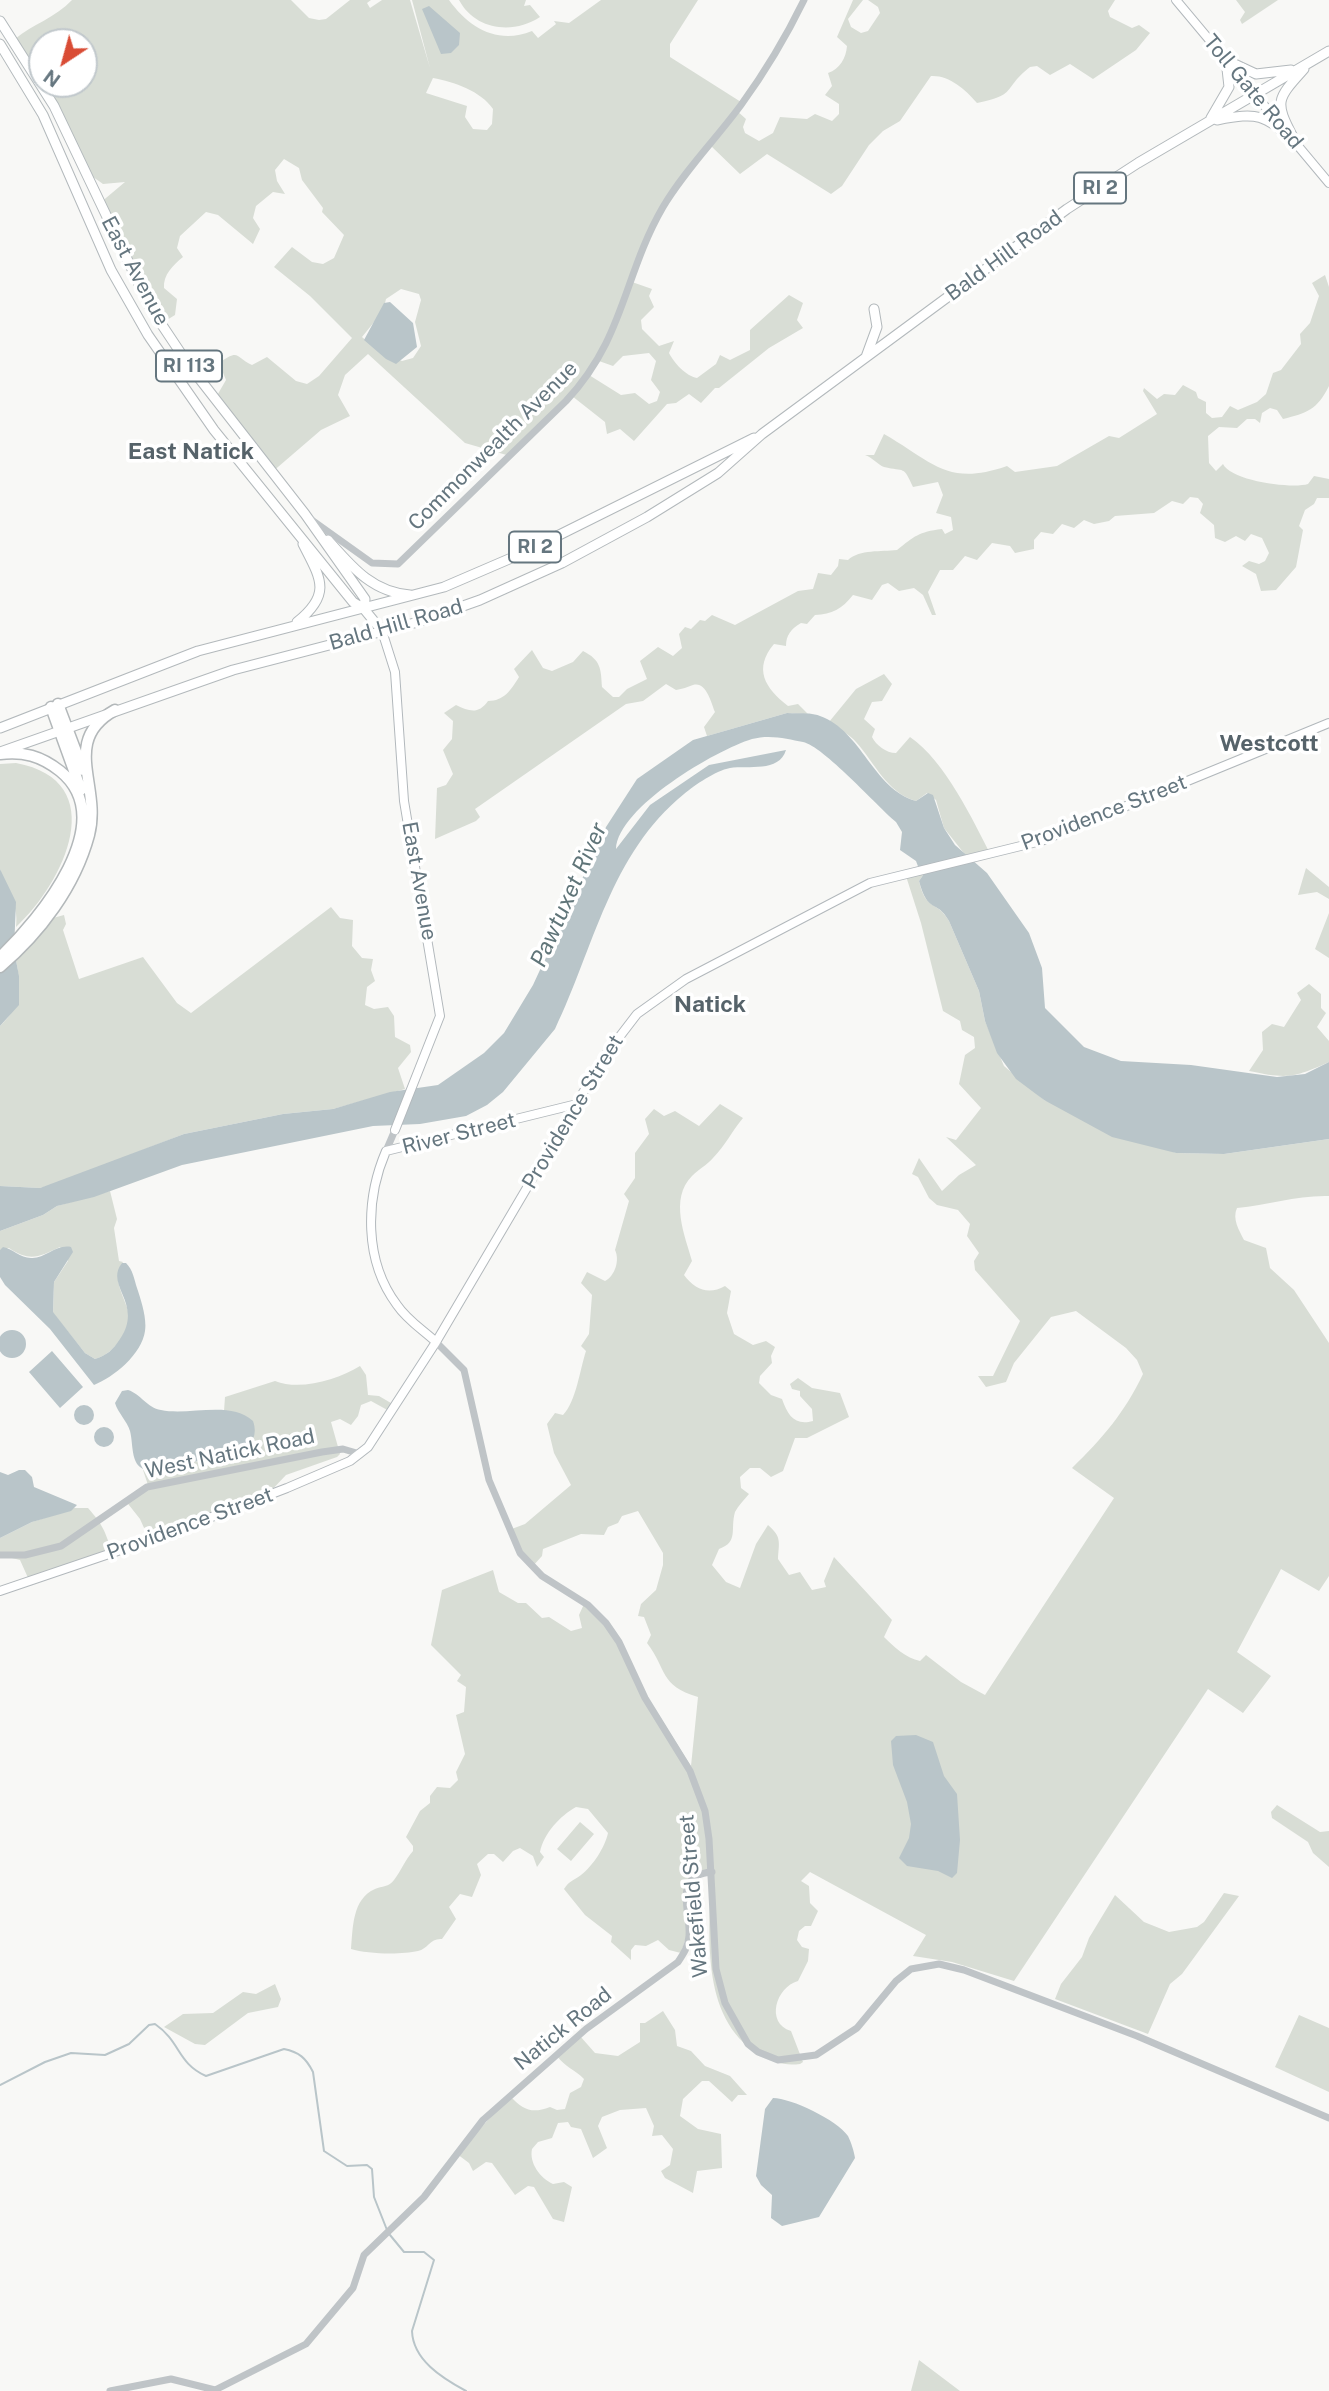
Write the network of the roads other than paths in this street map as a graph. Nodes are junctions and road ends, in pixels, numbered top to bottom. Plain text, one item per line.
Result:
1 (804, 0) edge
2 (1176, 0) edge
3 (0, 20) edge
4 (0, 44) edge
5 (1329, 51) edge
6 (1226, 60) junction
7 (1311, 61) junction
8 (1299, 68) junction
9 (1255, 94) junction
10 (1208, 122) junction
11 (1295, 142) junction
12 (1329, 183) edge
13 (874, 309) dead end
14 (864, 360) junction
15 (762, 435) junction
16 (305, 514) junction
17 (296, 530) junction
18 (415, 596) junction
19 (364, 609) junction
20 (294, 624) junction
21 (382, 631) junction
22 (55, 705) junction
23 (115, 710) junction
24 (1329, 723) edge
25 (0, 728) edge
26 (63, 728) junction
27 (0, 753) edge
28 (91, 793) junction
29 (82, 813) junction
30 (19, 945) junction
31 (0, 957) edge
32 (0, 967) edge
33 (577, 1104) junction
34 (395, 1130) joint
35 (386, 1151) junction
36 (436, 1342) junction
37 (360, 1454) junction
38 (0, 1555) edge
39 (0, 1591) edge
40 (712, 1872) junction
41 (1329, 2118) edge
42 (110, 2391) edge

1 - 16 street, Commonwealth Avenue
2 - 6 main road, Toll Gate Road
3 - 16 main road, East Avenue / RI 113
4 - 17 main road, East Avenue / RI 113
5 - 7 main road, Bald Hill Road / RI 2
6 - 8 main road
6 - 9 main road, Toll Gate Road
6 - 10 main road
7 - 8 main road, Bald Hill Road / RI 2
7 - 11 main road
8 - 9 main road, Bald Hill Road / RI 2
9 - 10 main road, Bald Hill Road / RI 2
9 - 11 main road, Toll Gate Road
10 - 11 main road
10 - 14 main road, Bald Hill Road / RI 2
11 - 12 main road, Toll Gate Road
13 - 14 main road
14 - 15 main road, Bald Hill Road / RI 2
15 - 18 main road, Bald Hill Road / RI 2
15 - 21 main road, Bald Hill Road / RI 2
16 - 18 main road
16 - 19 main road, East Avenue / RI 113
17 - 19 main road, East Avenue / RI 113
17 - 20 main road
18 - 19 main road, Bald Hill Road / RI 2
19 - 20 main road, Bald Hill Road / RI 2
19 - 21 main road, East Avenue / RI 113
20 - 22 main road, Bald Hill Road / RI 2
21 - 23 main road, Bald Hill Road / RI 2
21 - 34 main road, East Avenue
22 - 25 main road, Bald Hill Road / RI 2
22 - 26 highway
23 - 26 main road, Bald Hill Road / RI 2
23 - 28 highway
24 - 33 main road, Providence Street
26 - 27 main road, Bald Hill Road / RI 2
26 - 28 highway
26 - 29 highway
27 - 29 highway
28 - 30 highway
29 - 30 highway
30 - 31 highway
30 - 32 highway
33 - 35 main road, River Street
33 - 36 main road, Providence Street
34 - 35 street, East Avenue
35 - 36 main road, River Street
36 - 37 main road, Providence Street
36 - 40 street, Wakefield Street
37 - 38 street, West Natick Road
37 - 39 main road, Providence Street
40 - 41 street, Wakefield Street
40 - 42 street, Natick Road

